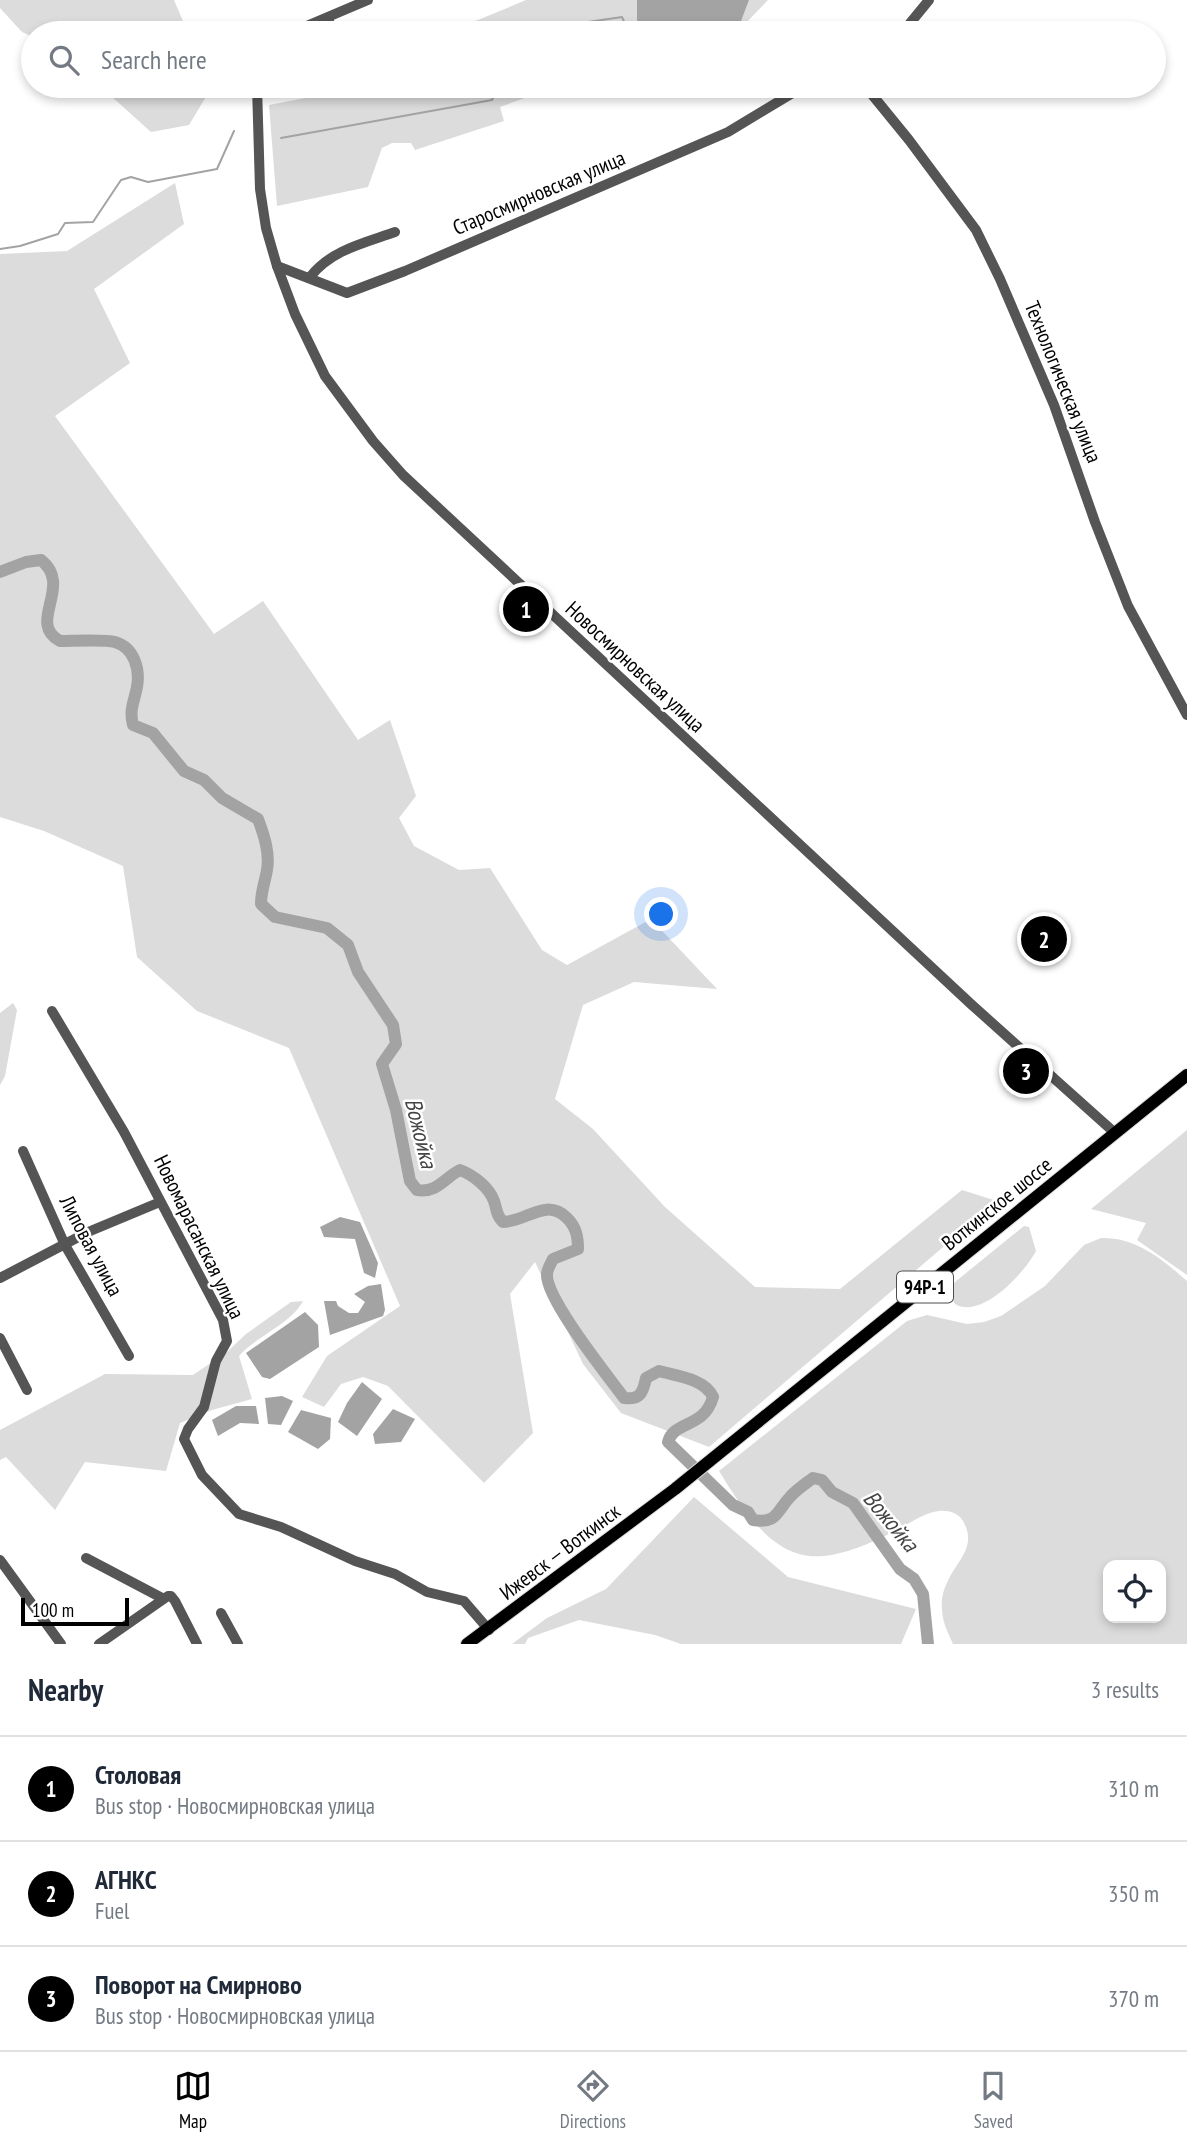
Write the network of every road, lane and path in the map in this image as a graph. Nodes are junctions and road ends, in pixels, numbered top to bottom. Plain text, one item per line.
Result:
1 (368, 0) edge
2 (929, 0) edge
3 (347, 9) junction
4 (318, 21) edge
5 (330, 21) edge
6 (912, 21) edge
7 (258, 98) edge
8 (261, 98) edge
9 (784, 98) edge
10 (874, 98) edge
11 (258, 105) junction
12 (396, 232) dead end
13 (277, 266) junction
14 (310, 277) junction
15 (1187, 715) edge
16 (52, 1011) dead end
17 (1187, 1075) edge
18 (1115, 1133) junction
19 (23, 1152) dead end
20 (160, 1202) junction
21 (65, 1245) junction
22 (0, 1278) edge
23 (0, 1338) edge
24 (129, 1356) dead end
25 (27, 1390) dead end
26 (675, 1489) joint
27 (86, 1558) dead end
28 (0, 1560) edge
29 (167, 1597) junction
30 (221, 1613) dead end
31 (489, 1630) junction
32 (61, 1644) edge
33 (99, 1644) edge
34 (197, 1644) edge
35 (238, 1644) edge
36 (467, 1644) edge

1 - 3 street
2 - 6 street
3 - 4 street
3 - 5 street
7 - 11 street, Новосмирновская улица
8 - 11 street, Новосмирновская улица
9 - 14 street, Старосмирновская улица
10 - 15 street, Технологическая улица
11 - 13 street, Новосмирновская улица
12 - 14 street
13 - 14 street, Старосмирновская улица
13 - 18 street, Новосмирновская улица
16 - 20 street, Новомарасанская улица
17 - 18 main road, Воткинское шоссе
18 - 26 main road, Воткинское шоссе / 94Р-1
19 - 21 street, Липовая улица
20 - 21 street
20 - 31 street, Новомарасанская улица
21 - 22 street
21 - 24 street, Липовая улица
23 - 25 street
26 - 31 main road, Ижевск — Воткинск / 94Р-1
27 - 29 street
28 - 32 street
29 - 33 street
29 - 34 street
30 - 35 street
31 - 36 main road, Ижевск — Воткинск / 94Р-1

